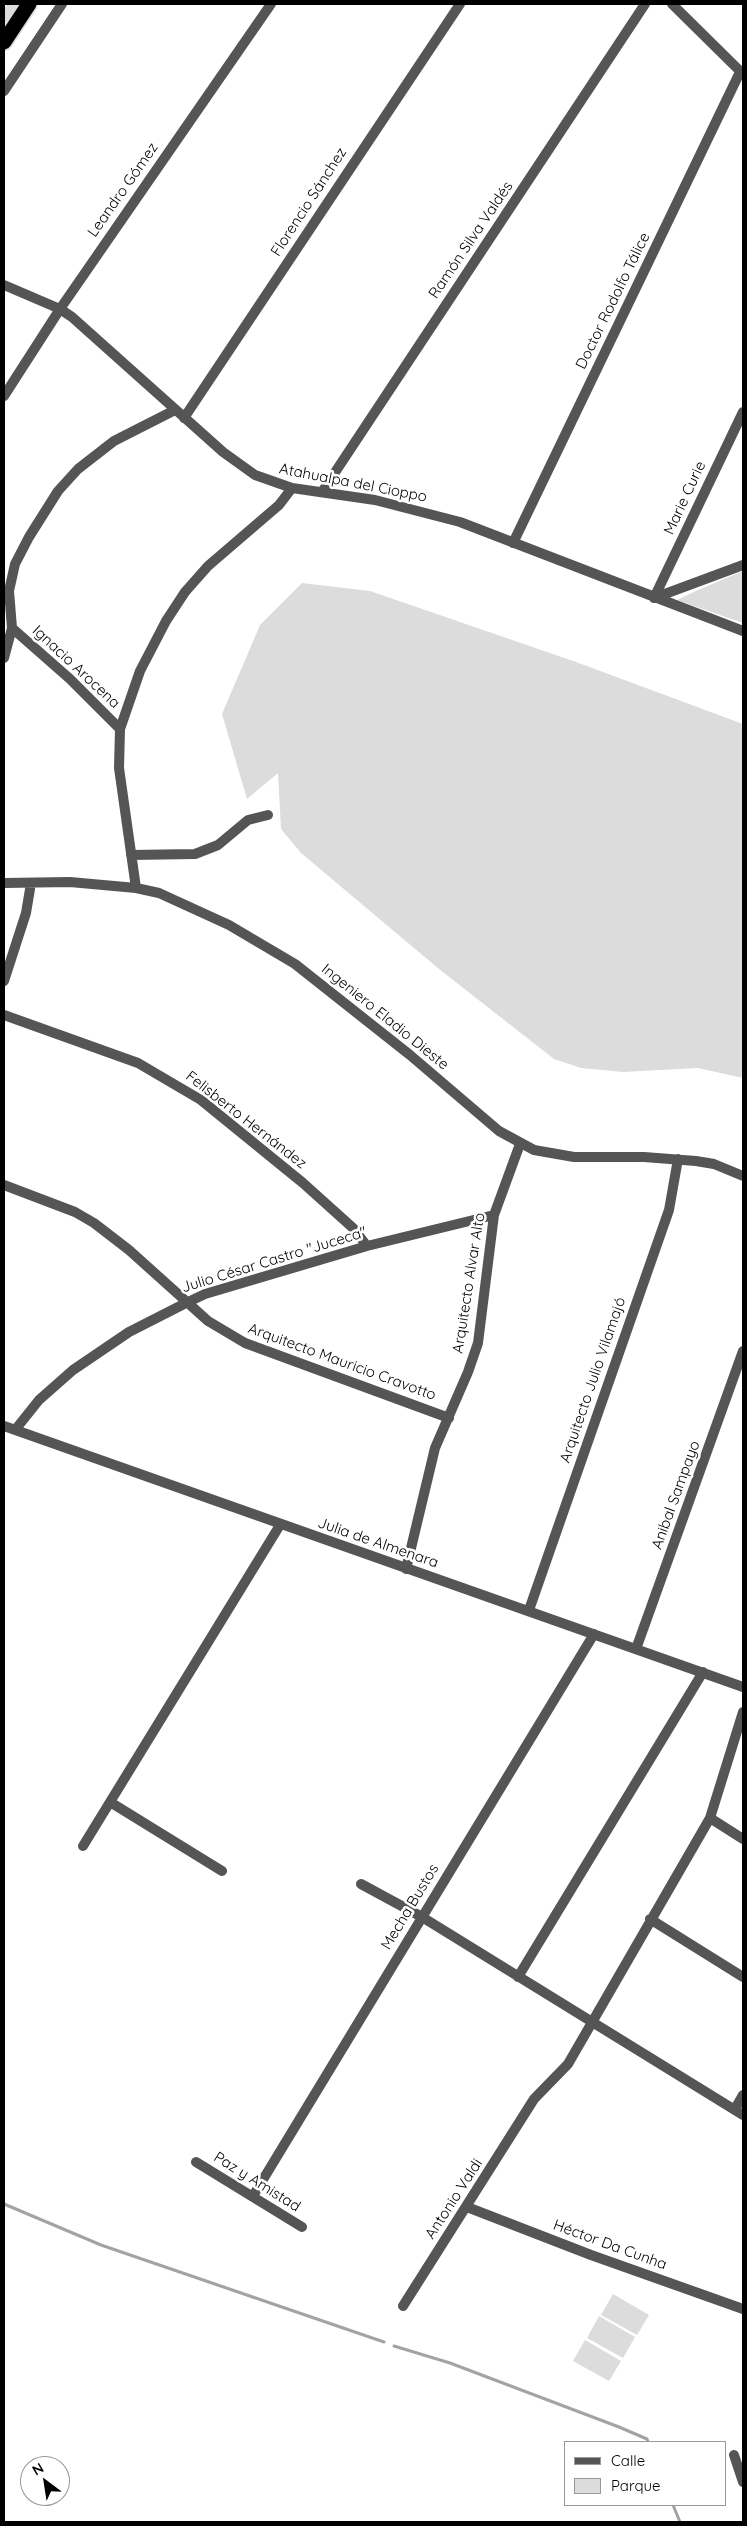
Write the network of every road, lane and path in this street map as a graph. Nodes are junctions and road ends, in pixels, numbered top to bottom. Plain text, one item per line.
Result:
1 (29, 4) edge
2 (62, 4) edge
3 (271, 4) edge
4 (460, 4) edge
5 (645, 4) edge
6 (672, 4) edge
7 (4, 42) edge
8 (742, 73) edge
9 (4, 91) edge
10 (4, 285) edge
11 (60, 309) junction
12 (4, 396) edge
13 (176, 410) junction
14 (743, 412) edge
15 (184, 418) junction
16 (292, 488) junction
17 (322, 492) junction
18 (512, 543) junction
19 (743, 565) edge
20 (654, 598) junction
21 (12, 628) junction
22 (743, 631) edge
23 (4, 658) edge
24 (120, 729) junction
25 (268, 815) dead end
26 (131, 855) junction
27 (4, 883) edge
28 (31, 883) junction
29 (136, 888) junction
30 (4, 981) edge
31 (4, 1015) edge
32 (520, 1144) junction
33 (678, 1159) junction
34 (743, 1176) edge
35 (4, 1186) edge
36 (494, 1215) junction
37 (367, 1246) junction
38 (186, 1303) junction
39 (743, 1351) edge
40 (449, 1418) junction
41 (4, 1426) edge
42 (14, 1430) junction
43 (280, 1525) junction
44 (406, 1569) junction
45 (528, 1610) junction
46 (594, 1634) junction
47 (636, 1649) junction
48 (703, 1672) junction
49 (743, 1687) edge
50 (743, 1712) edge
51 (110, 1802) junction
52 (710, 1818) junction
53 (743, 1839) edge
54 (83, 1846) dead end
55 (222, 1871) dead end
56 (361, 1884) dead end
57 (422, 1917) junction
58 (650, 1919) junction
59 (518, 1977) junction
60 (743, 1977) edge
61 (591, 2023) junction
62 (743, 2096) edge
63 (739, 2112) edge
64 (196, 2162) dead end
65 (253, 2196) junction
66 (467, 2207) junction
67 (302, 2227) dead end
68 (403, 2306) dead end
69 (743, 2309) edge
70 (734, 2455) dead end
71 (743, 2482) edge

1 - 7 highway
2 - 9 street
3 - 11 street, Leandro Gómez
4 - 15 street, Florencio Sánchez
5 - 17 street, Ramón Silva Valdés
6 - 8 street
8 - 18 street, Doctor Rodolfo Tálice
10 - 11 street, Atahualpa del Cioppo
11 - 12 street, Leandro Gómez
11 - 13 street, Atahualpa del Cioppo
13 - 15 street, Atahualpa del Cioppo
13 - 21 street
14 - 20 street, Marie Curie
15 - 16 street, Atahualpa del Cioppo
16 - 17 street, Atahualpa del Cioppo
16 - 24 street
17 - 18 street, Atahualpa del Cioppo
18 - 20 street, Atahualpa del Cioppo
19 - 20 street
20 - 22 street, Atahualpa del Cioppo
21 - 23 street
21 - 24 street, Ignacio Arocena
24 - 26 street
25 - 26 street
26 - 29 street
27 - 28 street, Ingeniero Eladio Dieste
28 - 29 street, Ingeniero Eladio Dieste
28 - 30 street
29 - 32 street, Ingeniero Eladio Dieste
31 - 37 street, Felisberto Hernández
32 - 33 street, Ingeniero Eladio Dieste
32 - 36 street, Arquitecto Alvar Alto
33 - 34 street, Ingeniero Eladio Dieste
33 - 45 street, Arquitecto Julio Vilamajó
35 - 38 street, Arquitecto Mauricio Cravotto
36 - 37 street, Julio César Castro "Juceca"
36 - 40 street, Arquitecto Alvar Alto
37 - 38 street, Julio César Castro "Juceca"
38 - 40 street, Arquitecto Mauricio Cravotto
38 - 42 street, Julio César Castro "Juceca"
39 - 47 street, Anibal Sampayo
40 - 44 street, Arquitecto Alvar Alto
41 - 42 street, Julia de Almenara
42 - 43 street, Julia de Almenara
43 - 44 street, Julia de Almenara
43 - 51 street
44 - 45 street, Julia de Almenara
45 - 46 street, Julia de Almenara
46 - 47 street, Julia de Almenara
46 - 57 street, Mecha Bustos
47 - 48 street, Julia de Almenara
48 - 49 street, Julia de Almenara
48 - 59 street
50 - 52 street, Antonio Valdi
51 - 54 street
51 - 55 street
52 - 53 street
52 - 58 street, Antonio Valdi
56 - 57 street
57 - 59 street
57 - 65 street, Mecha Bustos
58 - 60 street
58 - 61 street, Antonio Valdi
59 - 61 street
61 - 63 street
61 - 66 street, Antonio Valdi
62 - 63 street
64 - 65 street, Paz y Amistad
65 - 67 street, Paz y Amistad
66 - 68 street, Antonio Valdi
66 - 69 street, Héctor Da Cunha
70 - 71 street

